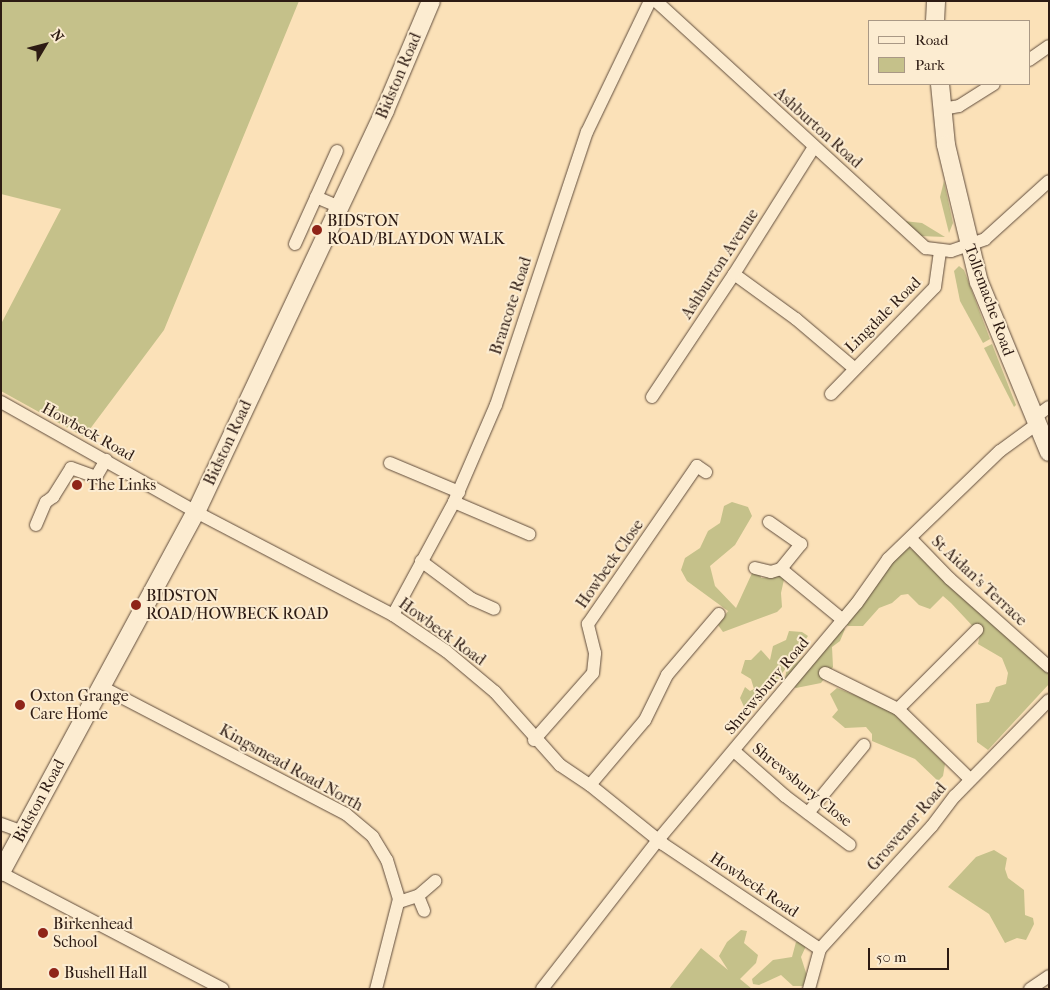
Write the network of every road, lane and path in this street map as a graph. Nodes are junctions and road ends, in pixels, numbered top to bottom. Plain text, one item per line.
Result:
1 (431, 1) edge
2 (936, 1) edge
3 (656, 2) edge
4 (935, 20) edge
5 (1049, 46) edge
6 (1030, 59) edge
7 (940, 85) edge
8 (992, 85) edge
9 (942, 109) junction
10 (814, 146) junction
11 (337, 151) dead end
12 (1049, 181) edge
13 (316, 197) junction
14 (339, 207) junction
15 (294, 244) dead end
16 (968, 245) junction
17 (940, 251) junction
18 (734, 274) junction
19 (854, 368) junction
20 (831, 394) dead end
21 (652, 397) dead end
22 (1, 402) edge
23 (1049, 406) edge
24 (1036, 420) junction
25 (1049, 452) edge
26 (106, 460) junction
27 (390, 463) dead end
28 (706, 472) dead end
29 (457, 497) junction
30 (196, 512) junction
31 (769, 522) dead end
32 (36, 525) dead end
33 (528, 534) dead end
34 (911, 539) junction
35 (421, 561) junction
36 (755, 568) dead end
37 (781, 569) junction
38 (494, 609) dead end
39 (719, 614) dead end
40 (393, 615) junction
41 (843, 620) junction
42 (977, 630) dead end
43 (1049, 667) edge
44 (826, 673) dead end
45 (100, 686) junction
46 (1049, 700) edge
47 (898, 709) junction
48 (534, 740) junction
49 (864, 745) dead end
50 (734, 751) junction
51 (970, 779) junction
52 (590, 785) junction
53 (808, 813) junction
54 (1, 824) edge
55 (23, 832) junction
56 (658, 840) junction
57 (850, 845) dead end
58 (1, 873) edge
59 (435, 880) dead end
60 (418, 896) junction
61 (399, 902) junction
62 (424, 910) dead end
63 (820, 949) junction
64 (1049, 976) edge
65 (223, 989) edge
66 (376, 989) edge
67 (542, 989) edge
68 (809, 989) edge
69 (1030, 989) edge

1 - 14 main road, Bidston Road
2 - 4 main road
3 - 10 street, Ashburton Road
3 - 29 street, Brancote Road
5 - 6 street
7 - 9 main road, Tollemache Road
8 - 9 street
9 - 16 main road, Tollemache Road
10 - 17 street, Ashburton Road
10 - 18 street, Ashburton Avenue
11 - 13 street
12 - 16 street
13 - 14 street
13 - 15 street
14 - 30 main road, Bidston Road
16 - 17 street
16 - 24 main road, Tollemache Road
17 - 19 street, Lingdale Road
18 - 19 street
18 - 21 street, Ashburton Avenue
19 - 20 street, Lingdale Road
22 - 26 street, Howbeck Road
23 - 24 street, Shrewsbury Road
24 - 25 main road, Tollemache Road
24 - 34 street, Shrewsbury Road
26 - 30 street, Howbeck Road
26 - 32 street
27 - 29 street
28 - 48 street, Howbeck Close
29 - 33 street
29 - 35 street, Brancote Road
30 - 40 street, Howbeck Road
30 - 45 main road, Bidston Road
31 - 37 street
34 - 41 street, Shrewsbury Road
34 - 43 street, St Aidan's Terrace
35 - 38 street
35 - 40 street, Brancote Road
36 - 37 street
37 - 41 street
39 - 52 street
40 - 48 street, Howbeck Road
41 - 50 street, Shrewsbury Road
42 - 47 street
44 - 47 street
45 - 55 main road, Bidston Road
45 - 61 street, Kingsmead Road North
46 - 51 street, Grosvenor Road
47 - 51 street
48 - 52 street, Howbeck Road
49 - 53 street
50 - 53 street, Shrewsbury Close
50 - 56 street, Shrewsbury Road
51 - 63 street, Grosvenor Road
52 - 56 street, Howbeck Road
53 - 57 street, Shrewsbury Close
54 - 55 street
55 - 58 main road, Bidston Road
56 - 63 street, Howbeck Road
56 - 67 street, Shrewsbury Road
58 - 65 street
59 - 60 street
60 - 61 street
60 - 62 street
61 - 66 street, Kingsmead Road North
63 - 68 street, Grosvenor Road
64 - 69 street

